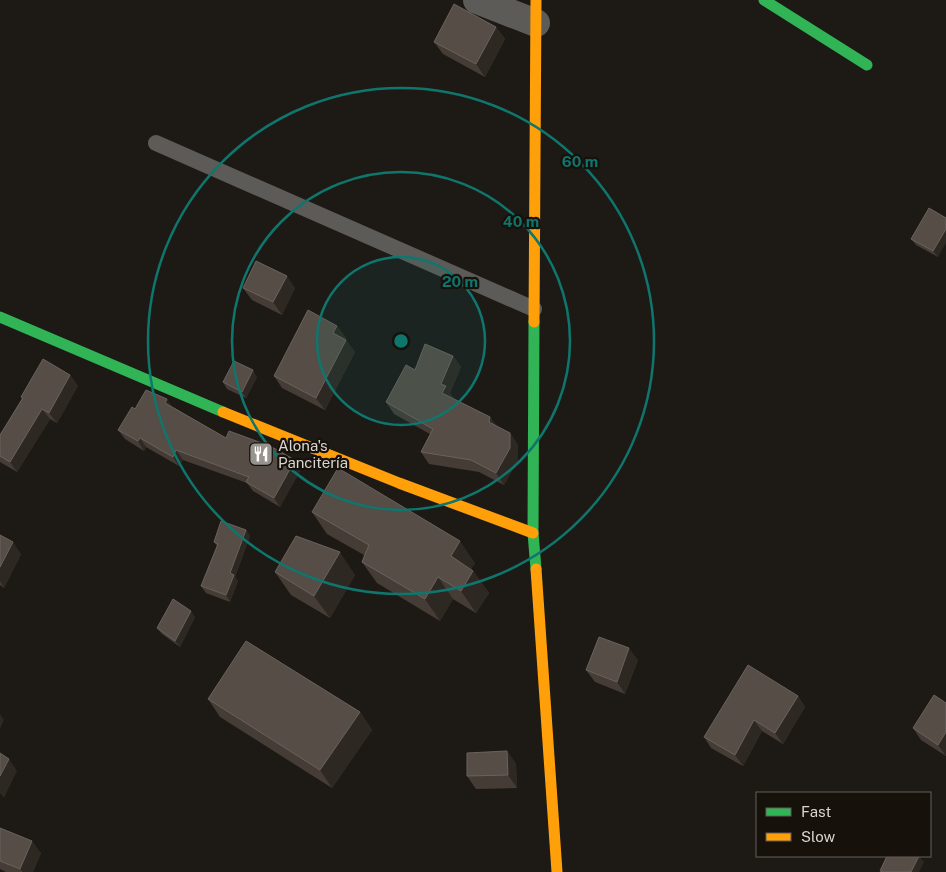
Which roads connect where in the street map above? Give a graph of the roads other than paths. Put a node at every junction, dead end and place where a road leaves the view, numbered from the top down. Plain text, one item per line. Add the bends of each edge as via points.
1 (477, 0) edge
2 (764, 0) edge
3 (536, 11) edge
4 (867, 65) dead end
5 (156, 143) dead end
6 (534, 309) junction
7 (0, 318) edge
8 (533, 533) junction
9 (557, 872) edge

1 - 3 street
2 - 4 street
3 - 6 street
5 - 6 lane
6 - 8 street
7 - 8 street via 402,485
8 - 9 street

